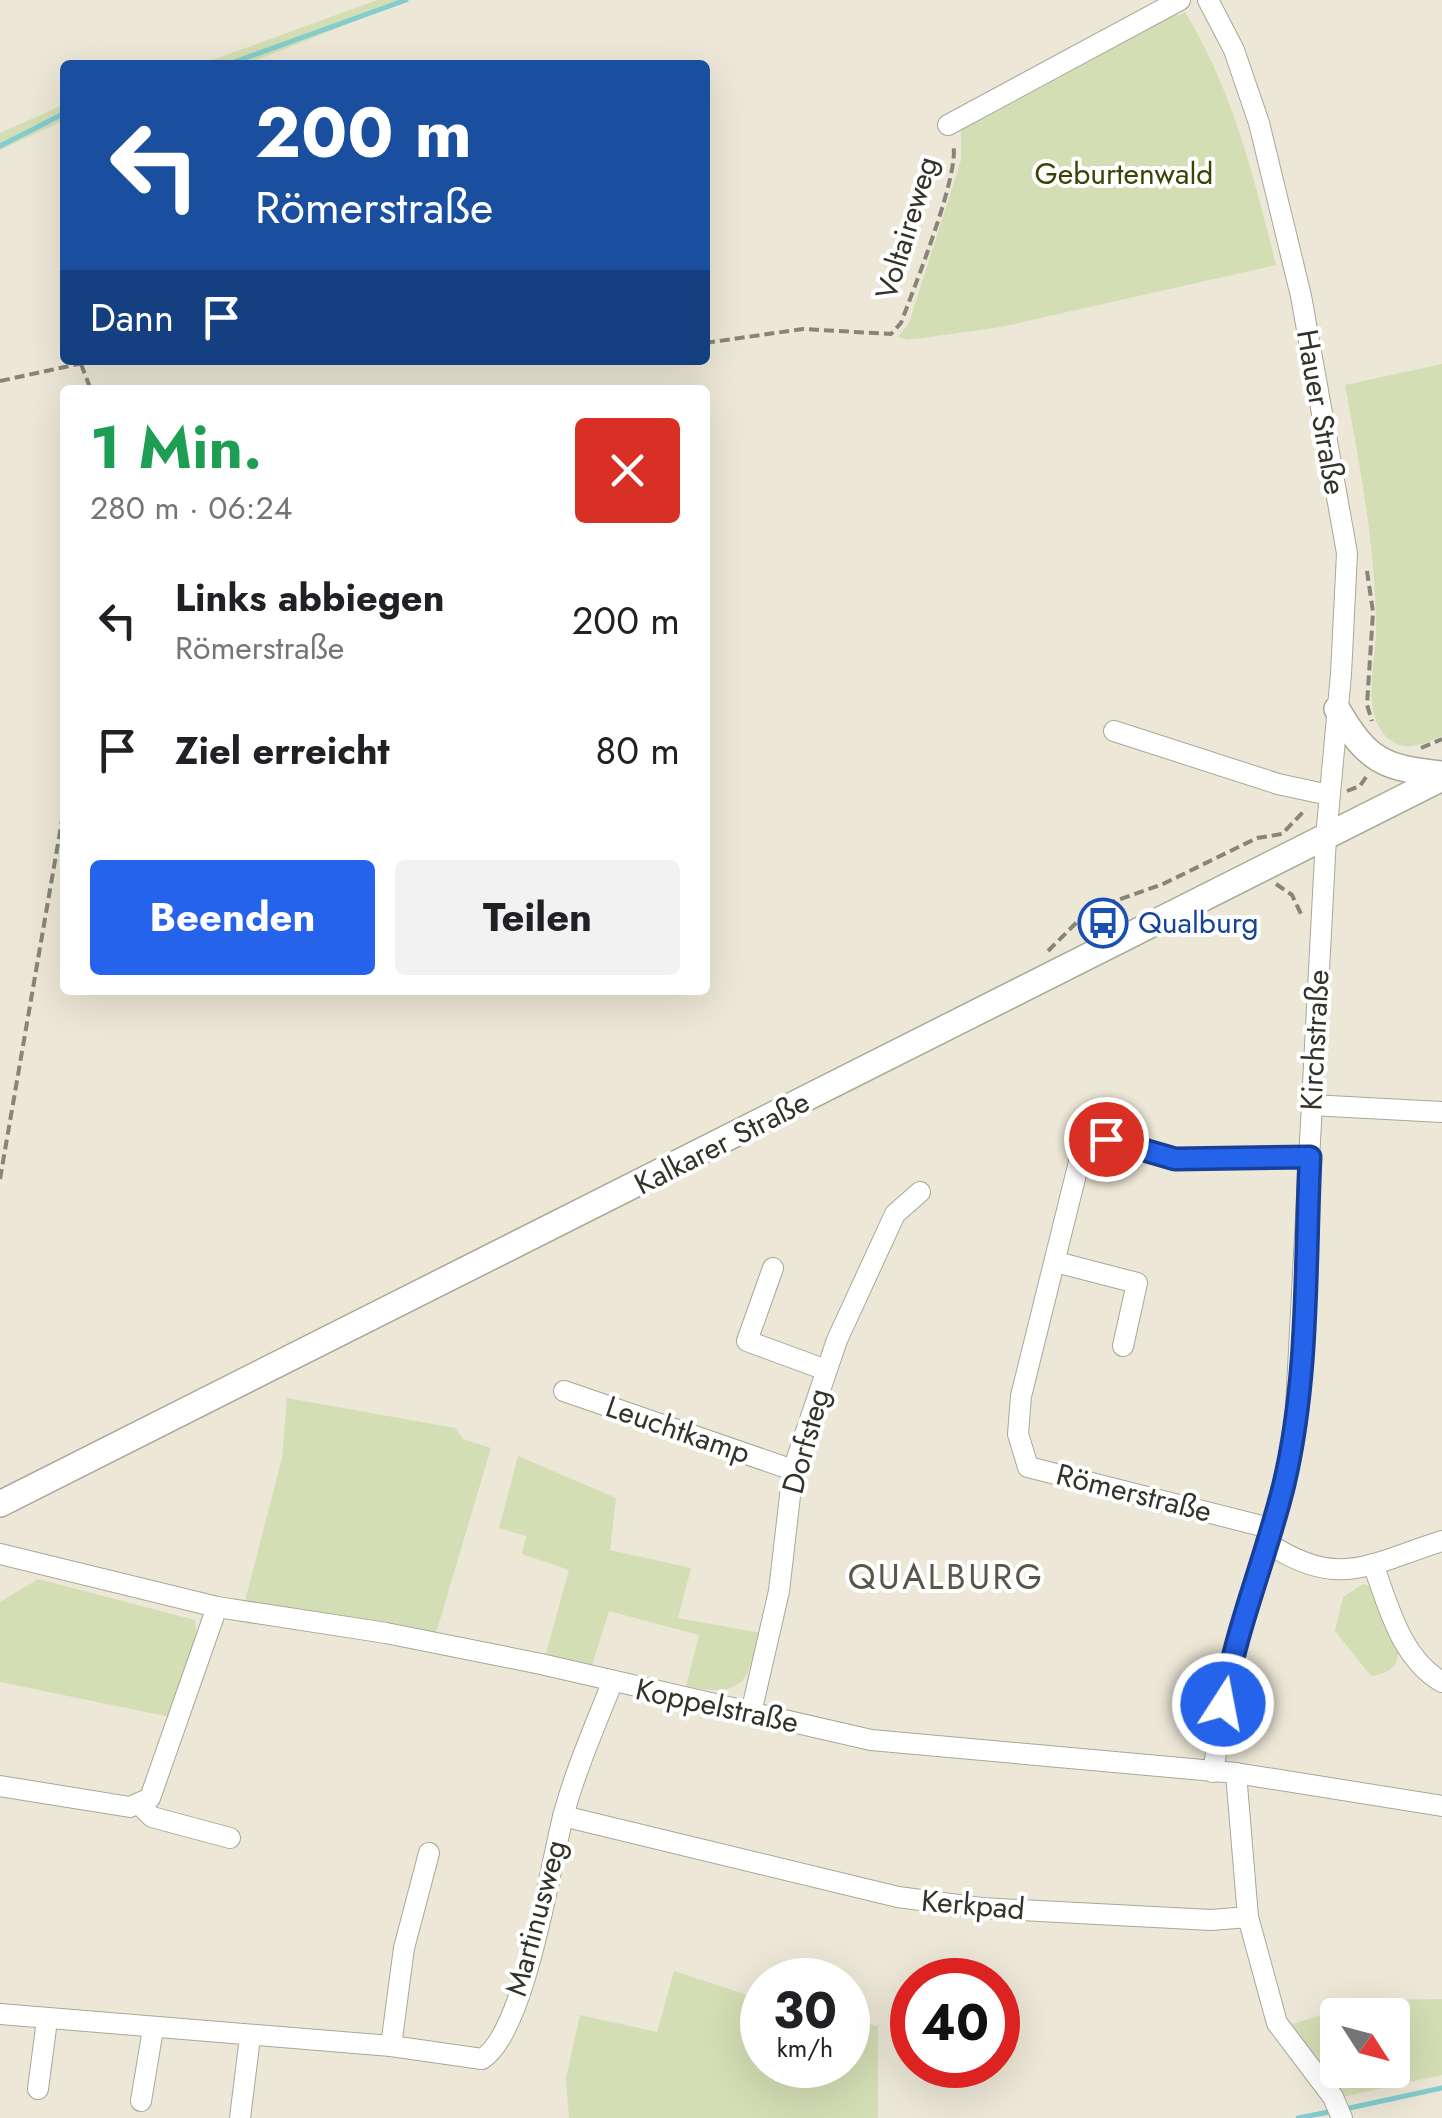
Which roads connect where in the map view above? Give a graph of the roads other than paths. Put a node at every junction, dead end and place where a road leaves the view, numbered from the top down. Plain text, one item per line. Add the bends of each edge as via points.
1 (1180, 0) edge
2 (1208, 0) edge
3 (948, 125) road end
4 (1337, 710) junction
5 (1114, 731) dead end
6 (1442, 776) edge
7 (1328, 797) junction
8 (1326, 837) junction
9 (1312, 1105) junction
10 (1442, 1112) edge
11 (1310, 1157) junction
12 (920, 1192) dead end
13 (1056, 1262) junction
14 (773, 1268) dead end
15 (1123, 1346) dead end
16 (826, 1370) junction
17 (564, 1391) dead end
18 (793, 1470) junction
19 (0, 1504) edge
20 (1268, 1535) junction
21 (1442, 1541) edge
22 (9, 1557) edge
23 (1372, 1564) junction
24 (0, 1575) edge
25 (216, 1607) junction
26 (1442, 1682) edge
27 (612, 1683) junction
28 (751, 1713) junction
29 (1212, 1772) junction
30 (1236, 1773) junction
31 (0, 1786) edge
32 (141, 1806) junction
33 (1442, 1806) edge
34 (563, 1816) junction
35 (230, 1838) dead end
36 (429, 1853) dead end
37 (1248, 1917) junction
38 (0, 2014) edge
39 (47, 2020) junction
40 (153, 2029) junction
41 (250, 2037) junction
42 (391, 2046) junction
43 (38, 2089) dead end
44 (140, 2101) dead end
45 (240, 2118) edge
46 (1342, 2118) edge

1 - 3 street
2 - 4 street, Hauer Straße via 1259,123 1311,351 1346,553
4 - 6 main road via 1362,748 1400,771
4 - 7 street, Hauer Straße
5 - 7 street
6 - 8 main road, Kalkarer Straße
7 - 8 street, Hauer Straße
8 - 9 street, Kirchstraße
8 - 19 main road, Kalkarer Straße
9 - 10 street
9 - 11 street, Kirchstraße
11 - 13 street, Römerstraße via 1175,1159 1090,1140 1082,1150
11 - 20 street, Kirchstraße via 1294,1426
12 - 16 street, Dorfsteg via 896,1214
13 - 15 street via 1137,1283
13 - 20 street, Römerstraße via 1021,1396 1018,1434 1028,1466
14 - 16 street via 746,1341
16 - 18 street, Dorfsteg
17 - 18 street, Leuchtkamp
18 - 28 street, Dorfsteg via 779,1591
20 - 23 street via 1317,1570
20 - 29 street, Kirchstraße via 1229,1671
21 - 23 street
22 - 24 street
22 - 25 street, Koppelstraße
23 - 26 street via 1410,1652
25 - 27 street, Koppelstraße via 386,1633
25 - 32 street via 156,1786
27 - 28 street, Koppelstraße
27 - 34 street, Martinusweg
28 - 29 street, Koppelstraße via 937,1749
29 - 30 street, Koppelstraße
30 - 33 street, Koppelstraße
30 - 37 street
31 - 32 street
32 - 35 street via 152,1817
34 - 37 street, Kerkpad via 898,1898 1161,1918
34 - 42 street, Martinusweg via 528,1965 491,2054 471,2061
36 - 42 street via 404,1948
37 - 46 street via 1277,2022
38 - 39 street, Martinusweg
39 - 40 street, Martinusweg
39 - 43 street
40 - 41 street, Martinusweg
40 - 44 street
41 - 42 street, Martinusweg
41 - 45 street

